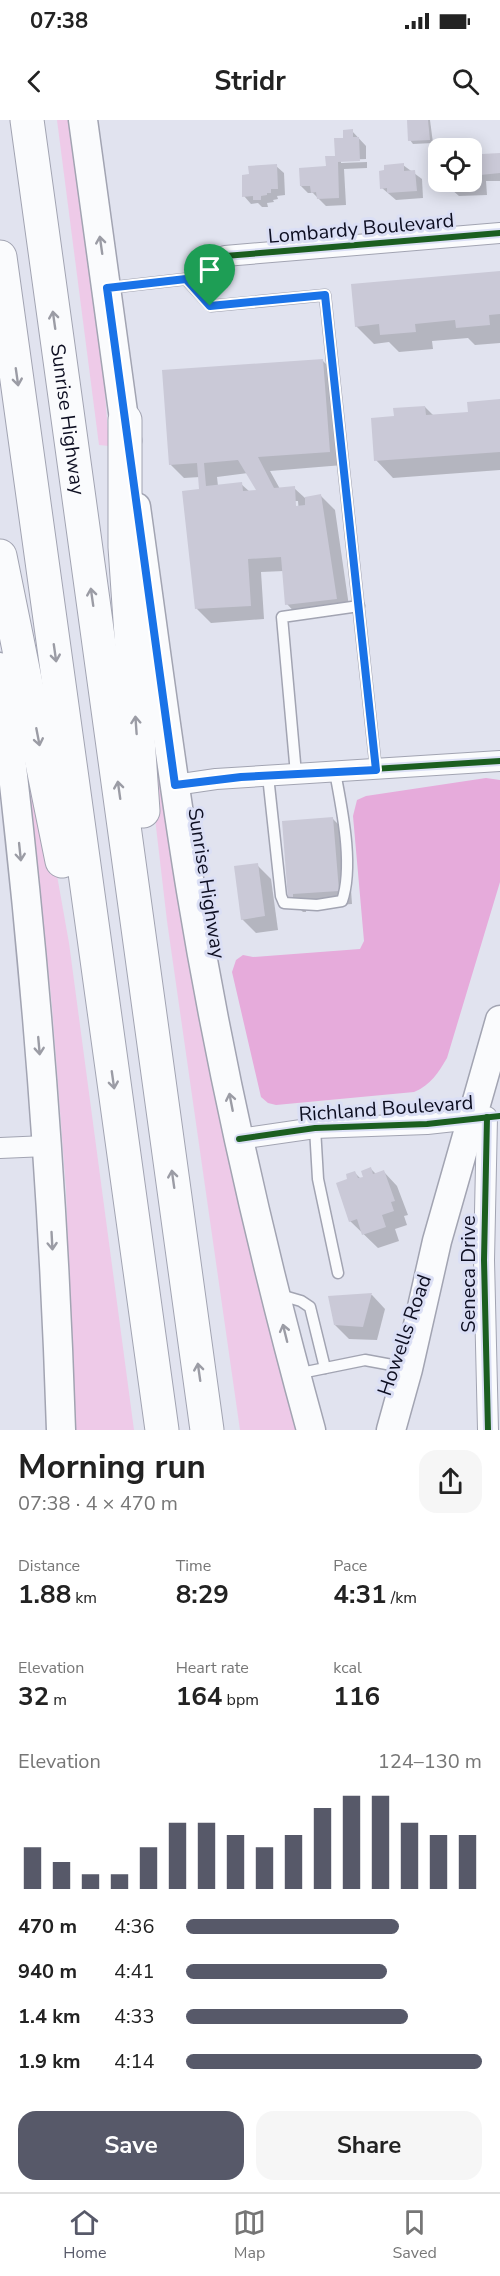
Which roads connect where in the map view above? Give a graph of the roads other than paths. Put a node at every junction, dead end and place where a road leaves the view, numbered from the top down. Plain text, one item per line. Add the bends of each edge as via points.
1 (27, 120) edge
2 (86, 127) edge
3 (500, 233) edge
4 (225, 256) dead end
5 (0, 257) edge
6 (107, 288) junction
7 (125, 420) junction
8 (0, 556) edge
9 (359, 606) junction
10 (0, 667) edge
11 (500, 761) edge
12 (376, 770) junction
13 (335, 772) junction
14 (296, 774) junction
15 (268, 776) junction
16 (175, 785) junction
17 (500, 1020) edge
18 (105, 1022) junction
19 (161, 1097) junction
20 (486, 1117) edge
21 (315, 1128) junction
22 (238, 1139) junction
23 (46, 1146) junction
24 (0, 1148) edge
25 (437, 1241) junction
26 (338, 1273) dead end
27 (275, 1293) junction
28 (392, 1365) junction
29 (325, 1368) junction
30 (296, 1374) junction
31 (500, 1429) edge
32 (61, 1430) edge
33 (162, 1430) edge
34 (207, 1430) edge
35 (311, 1430) edge
36 (372, 1430) edge
37 (391, 1430) edge
38 (488, 1430) edge

19 -> 1 highway, Sunrise Highway
6 -> 2 main road, Sunrise Highway
3 - 4 street, Lombardy Boulevard
5 -> 18 highway
6 - 7 main road, Sunrise Highway
6 - 9 lane via 186,279 210,306 325,295
7 - 16 main road, Sunrise Highway
19 -> 7 highway via 125,547
8 -> 18 highway via 60,853
9 - 12 lane
9 - 14 lane via 282,617
10 -> 23 main road via 28,921
11 - 12 street
12 - 13 street
13 - 14 street
13 - 15 lane via 346,834 345,890 342,901 317,905 284,903 280,896
14 - 15 street
15 - 16 street
22 -> 16 main road, Sunrise Highway
17 - 20 main road, Howells Road
18 -> 33 highway
34 -> 19 highway, Sunrise Highway
20 - 21 street, Richland Boulevard via 427,1124
20 - 25 main road, Howells Road
20 - 38 street, Seneca Drive
21 - 22 street, Richland Boulevard
21 - 26 lane via 318,1179
22 - 27 main road, Sunrise Highway
23 - 24 street
23 -> 32 main road
25 - 28 main road, Howells Road
25 - 37 main road, Howells Road
27 - 29 lane via 310,1307
30 -> 27 main road, Sunrise Highway
28 - 29 lane via 365,1360
28 - 36 main road, Howells Road
29 - 30 lane
30 - 35 main road, Sunrise Highway
31 - 38 street

